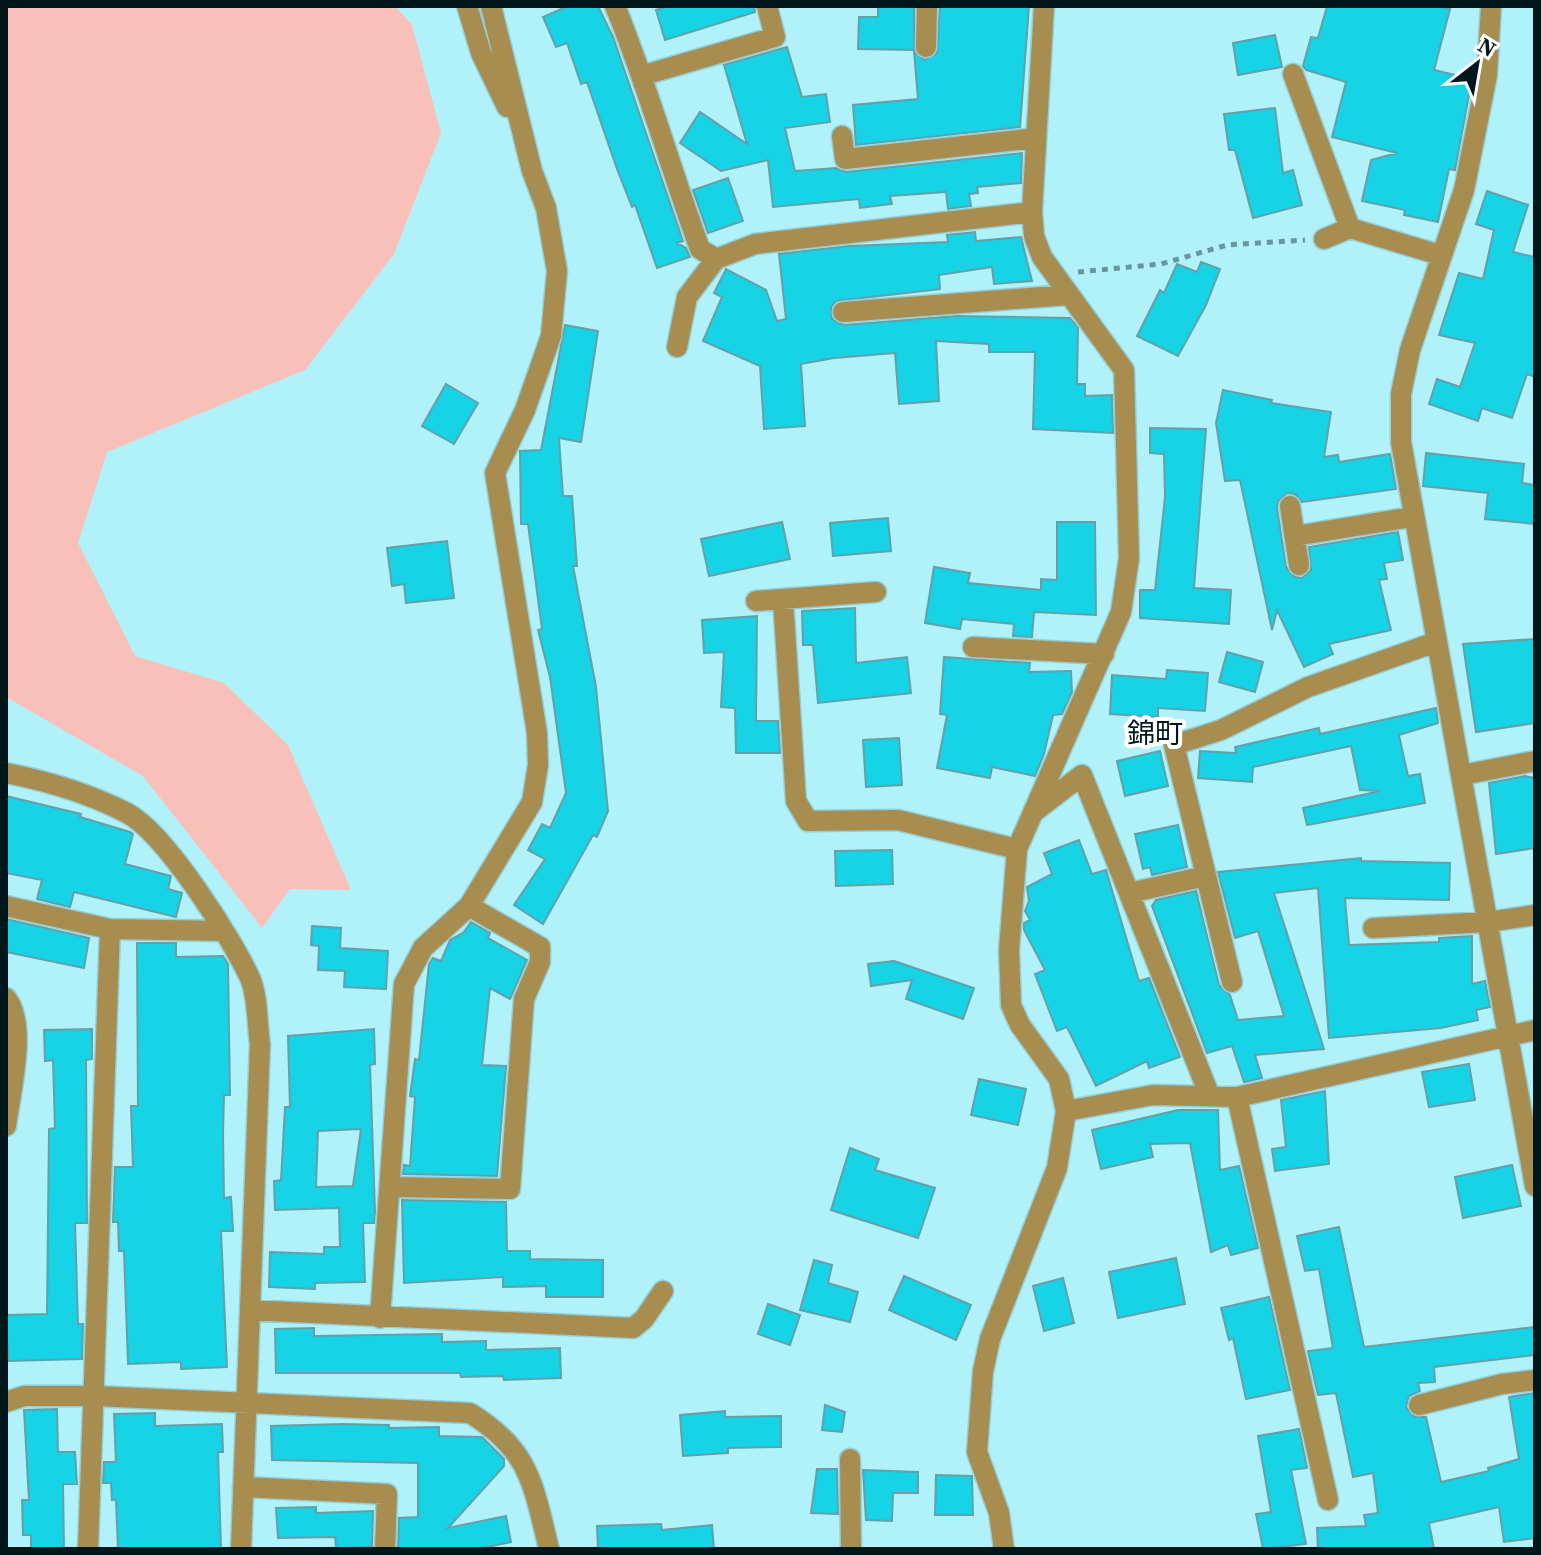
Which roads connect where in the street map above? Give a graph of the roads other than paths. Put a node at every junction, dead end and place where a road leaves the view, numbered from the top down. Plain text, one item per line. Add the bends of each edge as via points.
1 (467, 6) edge
2 (491, 6) edge
3 (615, 6) edge
4 (767, 6) edge
5 (927, 6) edge
6 (1044, 6) edge
7 (1491, 6) edge
8 (926, 47) dead end
9 (1293, 74) dead end
10 (644, 75) junction
11 (842, 136) dead end
12 (1036, 138) junction
13 (532, 171) junction
14 (1032, 212) junction
15 (1350, 228) junction
16 (1324, 239) road end
17 (1440, 255) junction
18 (716, 259) junction
19 (1068, 295) junction
20 (843, 312) dead end
21 (677, 347) dead end
22 (1290, 506) dead end
23 (1412, 517) junction
24 (1295, 536) junction
25 (1299, 565) dead end
26 (876, 592) dead end
27 (783, 599) junction
28 (756, 601) dead end
29 (1436, 642) junction
30 (973, 647) dead end
31 (1104, 654) junction
32 (1535, 761) edge
33 (6, 773) edge
34 (1462, 775) junction
35 (1035, 811) junction
36 (1017, 849) junction
37 (1206, 876) junction
38 (1129, 893) junction
39 (6, 906) edge
40 (469, 906) junction
41 (1535, 915) edge
42 (1488, 922) junction
43 (1373, 928) dead end
44 (110, 929) junction
45 (223, 931) junction
46 (1232, 982) dead end
47 (6, 998) edge
48 (1535, 1030) edge
49 (1509, 1033) junction
50 (1209, 1094) junction
51 (1237, 1097) junction
52 (1066, 1111) junction
53 (6, 1126) edge
54 (1535, 1186) edge
55 (391, 1187) junction
56 (663, 1291) dead end
57 (251, 1310) junction
58 (380, 1318) junction
59 (1535, 1380) edge
60 (94, 1396) junction
61 (6, 1402) edge
62 (246, 1403) junction
63 (1419, 1405) dead end
64 (850, 1459) dead end
65 (243, 1487) junction
66 (1328, 1500) dead end
67 (88, 1549) edge
68 (241, 1549) edge
69 (385, 1549) edge
70 (549, 1549) edge
71 (851, 1549) edge
72 (1004, 1549) edge

1 - 13 street via 481,53
2 - 13 street
3 - 10 street
4 - 10 street via 775,37
5 - 8 street
6 - 12 street
7 - 17 street via 1487,75 1464,190
9 - 15 street
10 - 18 street via 700,249
11 - 12 street via 845,159
12 - 14 street
13 - 40 street via 546,208 557,271 551,336 495,473 538,765 532,802
14 - 18 street via 755,244
14 - 19 street via 1034,236
15 - 16 street
15 - 17 street
17 - 23 street via 1401,394 1401,442
18 - 21 street via 687,297
19 - 20 street
19 - 31 street via 1124,370 1129,558 1121,612
22 - 24 street
23 - 24 street
23 - 29 street
24 - 25 street
26 - 27 street
27 - 28 street
27 - 36 street via 796,801 808,821 898,820
29 - 34 street
29 - 37 street via 1308,687 1221,730 1174,745
30 - 31 street
31 - 35 street
32 - 34 street
33 - 45 street via 49,782 128,813 154,832
34 - 42 street
35 - 36 street
35 - 38 street via 1082,775
36 - 52 street via 1009,950 1011,1005 1059,1079
37 - 38 street
37 - 46 street
38 - 50 street
39 - 44 street
40 - 55 street via 423,948 404,984
40 - 55 street via 540,947 540,962 524,999 510,1189
41 - 42 street
42 - 43 street
42 - 49 street
44 - 45 street
44 - 60 street
45 - 57 street via 252,980 260,1044
47 - 53 street via 17,1040
48 - 49 street
49 - 51 street
49 - 54 street
50 - 51 street
50 - 52 street via 1153,1095
51 - 66 street
52 - 72 street via 1057,1168 990,1339 983,1371 977,1452 999,1513
55 - 58 street
56 - 58 street via 633,1328
57 - 58 street
57 - 62 street
59 - 63 street
60 - 61 street via 24,1396
60 - 62 street
60 - 67 street
62 - 65 street
62 - 70 street via 470,1413 501,1432 520,1458
64 - 71 street
65 - 68 street
65 - 69 street via 387,1494

